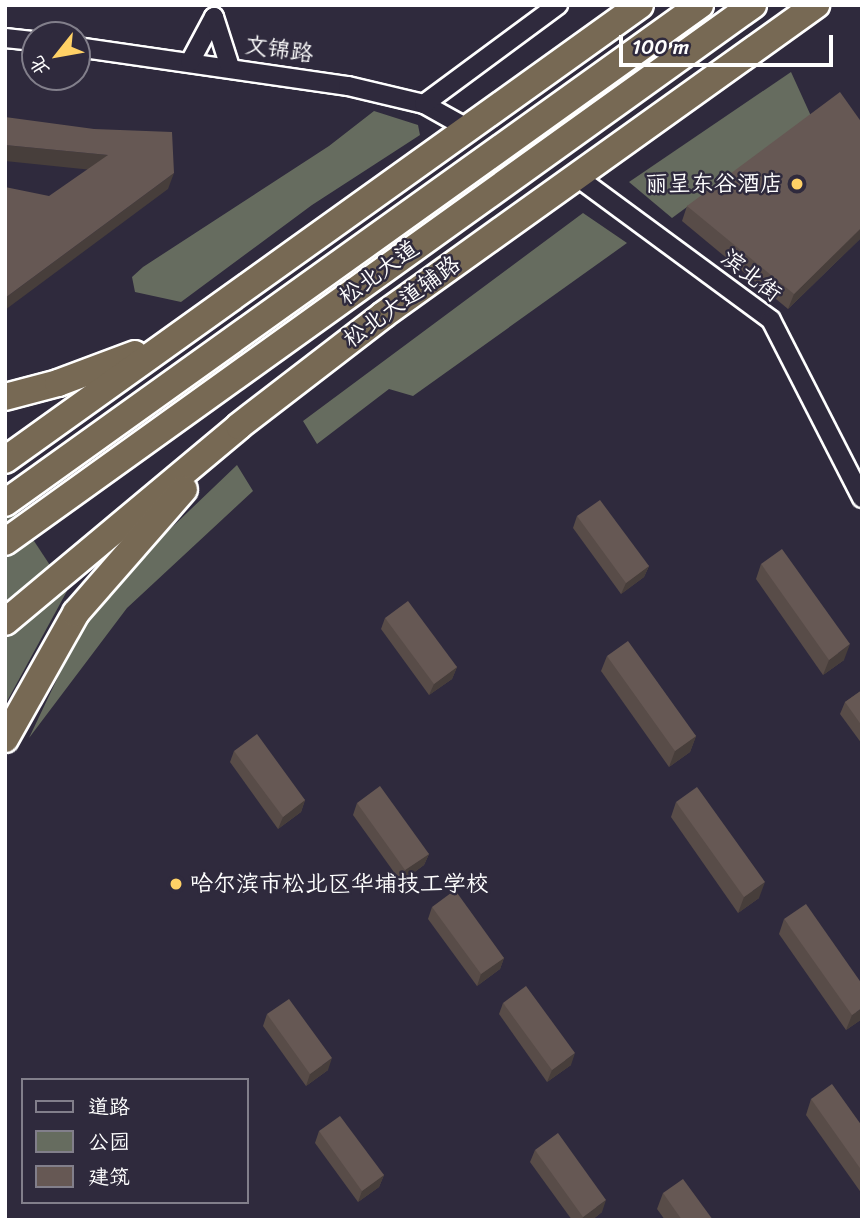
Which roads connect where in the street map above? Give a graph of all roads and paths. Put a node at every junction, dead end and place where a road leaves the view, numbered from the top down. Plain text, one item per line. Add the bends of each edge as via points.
1 (558, 5) edge
2 (640, 5) edge
3 (700, 5) edge
4 (753, 5) edge
5 (816, 5) edge
6 (216, 11) edge
7 (91, 49) edge
8 (190, 62) junction
9 (230, 67) junction
10 (424, 104) junction
11 (467, 128) junction
12 (474, 167) junction
13 (576, 176) junction
14 (513, 177) junction
15 (325, 232) junction
16 (383, 315) junction
17 (176, 337) junction
18 (5, 397) edge
19 (239, 426) junction
20 (5, 460) edge
21 (862, 498) edge
22 (5, 503) edge
23 (5, 541) edge
24 (5, 622) edge
25 (5, 739) edge

1 - 10 street
2 - 11 highway
3 - 12 highway, 松北大道
4 - 14 highway, 松北大道
5 - 13 highway, 松北大道辅路
6 - 8 street
6 - 9 street
7 - 8 street, 文锦路
8 - 9 street, 文锦路
9 - 10 street, 文锦路 via 305,77
10 - 11 street, 文锦路
11 - 15 highway
12 - 15 highway
12 - 22 highway, 松北大道
13 - 16 highway, 松北大道辅路
13 - 21 street, 滨北街 via 771,320
14 - 16 highway
14 - 23 highway, 松北大道
15 - 17 highway
16 - 19 highway, 松北大道辅路
17 - 18 highway via 58,383
17 - 20 highway
19 - 24 highway, 松北大道辅路
19 - 25 highway via 76,613

